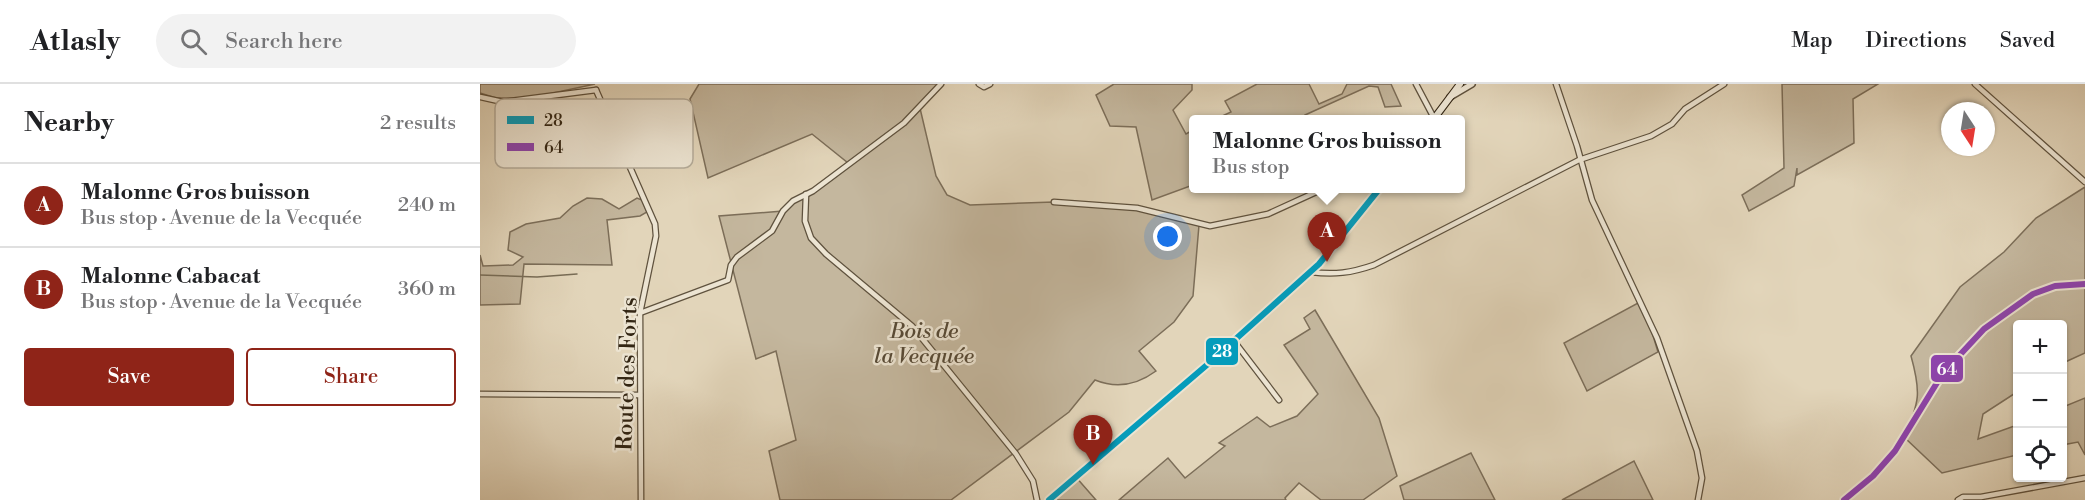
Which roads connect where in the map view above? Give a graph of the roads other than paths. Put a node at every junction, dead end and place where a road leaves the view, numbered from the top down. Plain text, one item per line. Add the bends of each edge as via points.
1 (599, 84) edge
2 (941, 84) edge
3 (979, 84) edge
4 (990, 84) edge
5 (1416, 84) edge
6 (1460, 84) edge
7 (1472, 84) edge
8 (1556, 84) edge
9 (1724, 84) edge
10 (1975, 84) edge
11 (596, 90) junction
12 (480, 97) edge
13 (1450, 97) junction
14 (526, 99) edge
15 (600, 99) edge
16 (495, 100) edge
17 (1431, 115) edge
18 (1436, 115) edge
19 (1580, 160) junction
20 (630, 168) edge
21 (2085, 182) edge
22 (1316, 193) edge
23 (1377, 193) edge
24 (806, 194) junction
25 (1054, 202) dead end
26 (1311, 272) junction
27 (2085, 284) edge
28 (640, 313) junction
29 (1234, 340) junction
30 (480, 394) edge
31 (640, 395) junction
32 (1279, 400) dead end
33 (2085, 478) edge
34 (1053, 498) edge
35 (641, 500) edge
36 (1037, 500) edge
37 (1698, 500) edge
38 (1844, 500) edge
39 (1958, 500) edge

1 - 11 street
2 - 24 street via 904,123
3 - 4 street
5 - 17 street
6 - 13 main road
7 - 13 street
8 - 19 street
9 - 19 street via 1651,136
10 - 21 street
11 - 14 street
11 - 15 street, Route des Forts
12 - 16 street
13 - 18 main road
19 - 26 street via 1374,265 1351,273
19 - 37 street via 1592,200 1657,338 1697,451 1702,478
20 - 28 street, Route des Forts via 655,224 656,236
22 - 25 street via 1268,214 1210,226 1137,208
23 - 26 main road
24 - 28 street via 783,211 772,231 737,257 728,280
24 - 36 street via 805,221 811,238 912,326 1017,454 1033,481
26 - 29 main road
27 - 38 street via 2055,286 2032,294 1970,342 1943,373 1895,451 1874,476
28 - 31 street, Route des Forts
29 - 32 street
29 - 34 main road
30 - 31 street
31 - 35 street, Route des Forts
33 - 39 street

